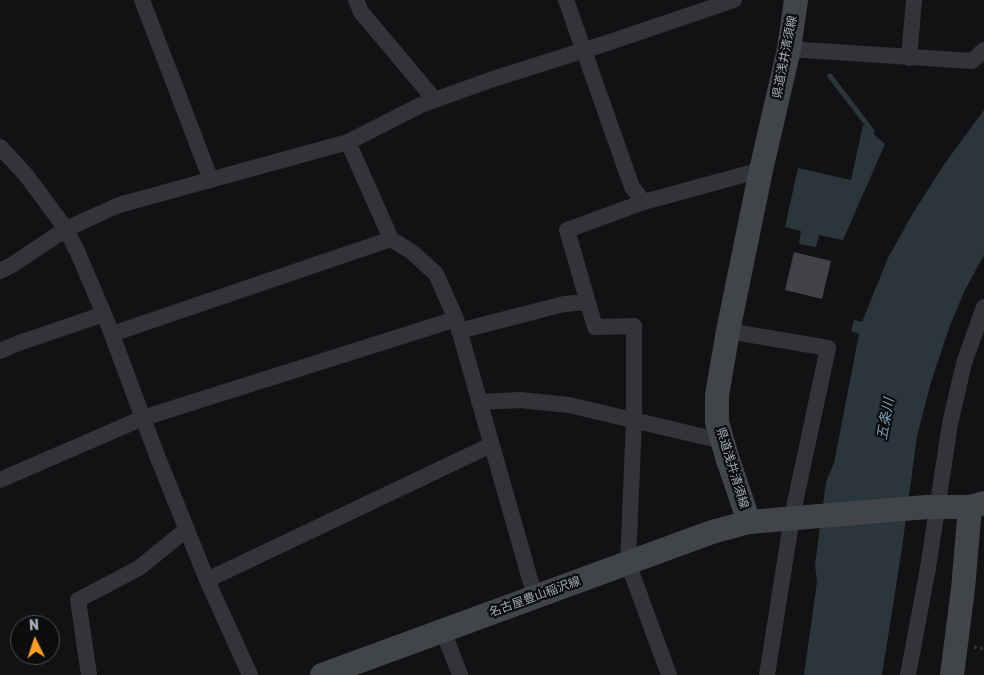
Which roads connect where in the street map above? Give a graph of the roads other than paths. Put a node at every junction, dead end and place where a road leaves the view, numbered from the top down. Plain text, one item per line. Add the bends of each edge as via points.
1 (142, 0) edge
2 (356, 0) edge
3 (566, 0) edge
4 (734, 0) edge
5 (796, 0) edge
6 (914, 0) edge
7 (585, 50) junction
8 (789, 50) junction
9 (984, 50) edge
10 (909, 58) junction
11 (435, 100) junction
12 (348, 142) junction
13 (0, 147) edge
14 (761, 170) junction
15 (211, 180) junction
16 (644, 202) junction
17 (66, 229) junction
18 (392, 239) junction
19 (0, 271) edge
20 (588, 302) junction
21 (984, 307) edge
22 (104, 314) junction
23 (457, 325) junction
24 (728, 331) junction
25 (112, 334) junction
26 (0, 351) edge
27 (479, 402) junction
28 (143, 418) junction
29 (634, 420) junction
30 (722, 442) junction
31 (491, 445) junction
32 (0, 480) edge
33 (977, 505) edge
34 (932, 507) junction
35 (797, 516) junction
36 (749, 522) junction
37 (186, 529) junction
38 (628, 563) junction
39 (207, 580) junction
40 (535, 597) junction
41 (443, 631) junction
42 (89, 675) edge
43 (250, 675) edge
44 (322, 675) edge
45 (460, 675) edge
46 (669, 675) edge
47 (767, 675) edge
48 (908, 675) edge
49 (952, 675) edge

1 - 15 street
2 - 11 street via 361,12
3 - 7 street
4 - 7 street
5 - 8 main road, 県道浅井清須線
6 - 10 street
7 - 11 street
7 - 16 street via 632,187
8 - 10 street
8 - 14 main road, 県道浅井清須線
9 - 10 street via 972,61
11 - 12 street
12 - 15 street
12 - 18 street
13 - 17 street via 26,175
14 - 16 street
14 - 24 main road, 県道浅井清須線
15 - 17 street via 119,205
16 - 20 street via 566,230
17 - 19 street
17 - 22 street
18 - 23 street via 436,274
18 - 25 street
20 - 23 street
20 - 29 street via 595,327 634,326
21 - 34 street via 964,363
22 - 25 street
22 - 26 street
23 - 27 street
23 - 28 street
24 - 30 main road, 県道浅井清須線 via 717,396 717,422
24 - 35 street via 828,348
25 - 28 street
27 - 29 street via 520,400 569,405
27 - 31 street
28 - 32 street
28 - 37 street
29 - 30 street
29 - 38 street
30 - 36 main road, 県道浅井清須線
31 - 39 street
31 - 40 street
33 - 34 main road, 県道浅井清須線
33 - 49 main road, 県道浅井清須線
34 - 35 main road, 県道浅井清須線
34 - 48 street
35 - 36 main road, 県道浅井清須線
35 - 47 street
36 - 38 main road, 名古屋豊山稲沢線
37 - 39 street
37 - 42 street via 139,568 78,600
38 - 40 main road, 名古屋豊山稲沢線
38 - 46 street
39 - 43 street
40 - 41 main road, 名古屋豊山稲沢線
41 - 44 main road, 名古屋豊山稲沢線
41 - 45 street

